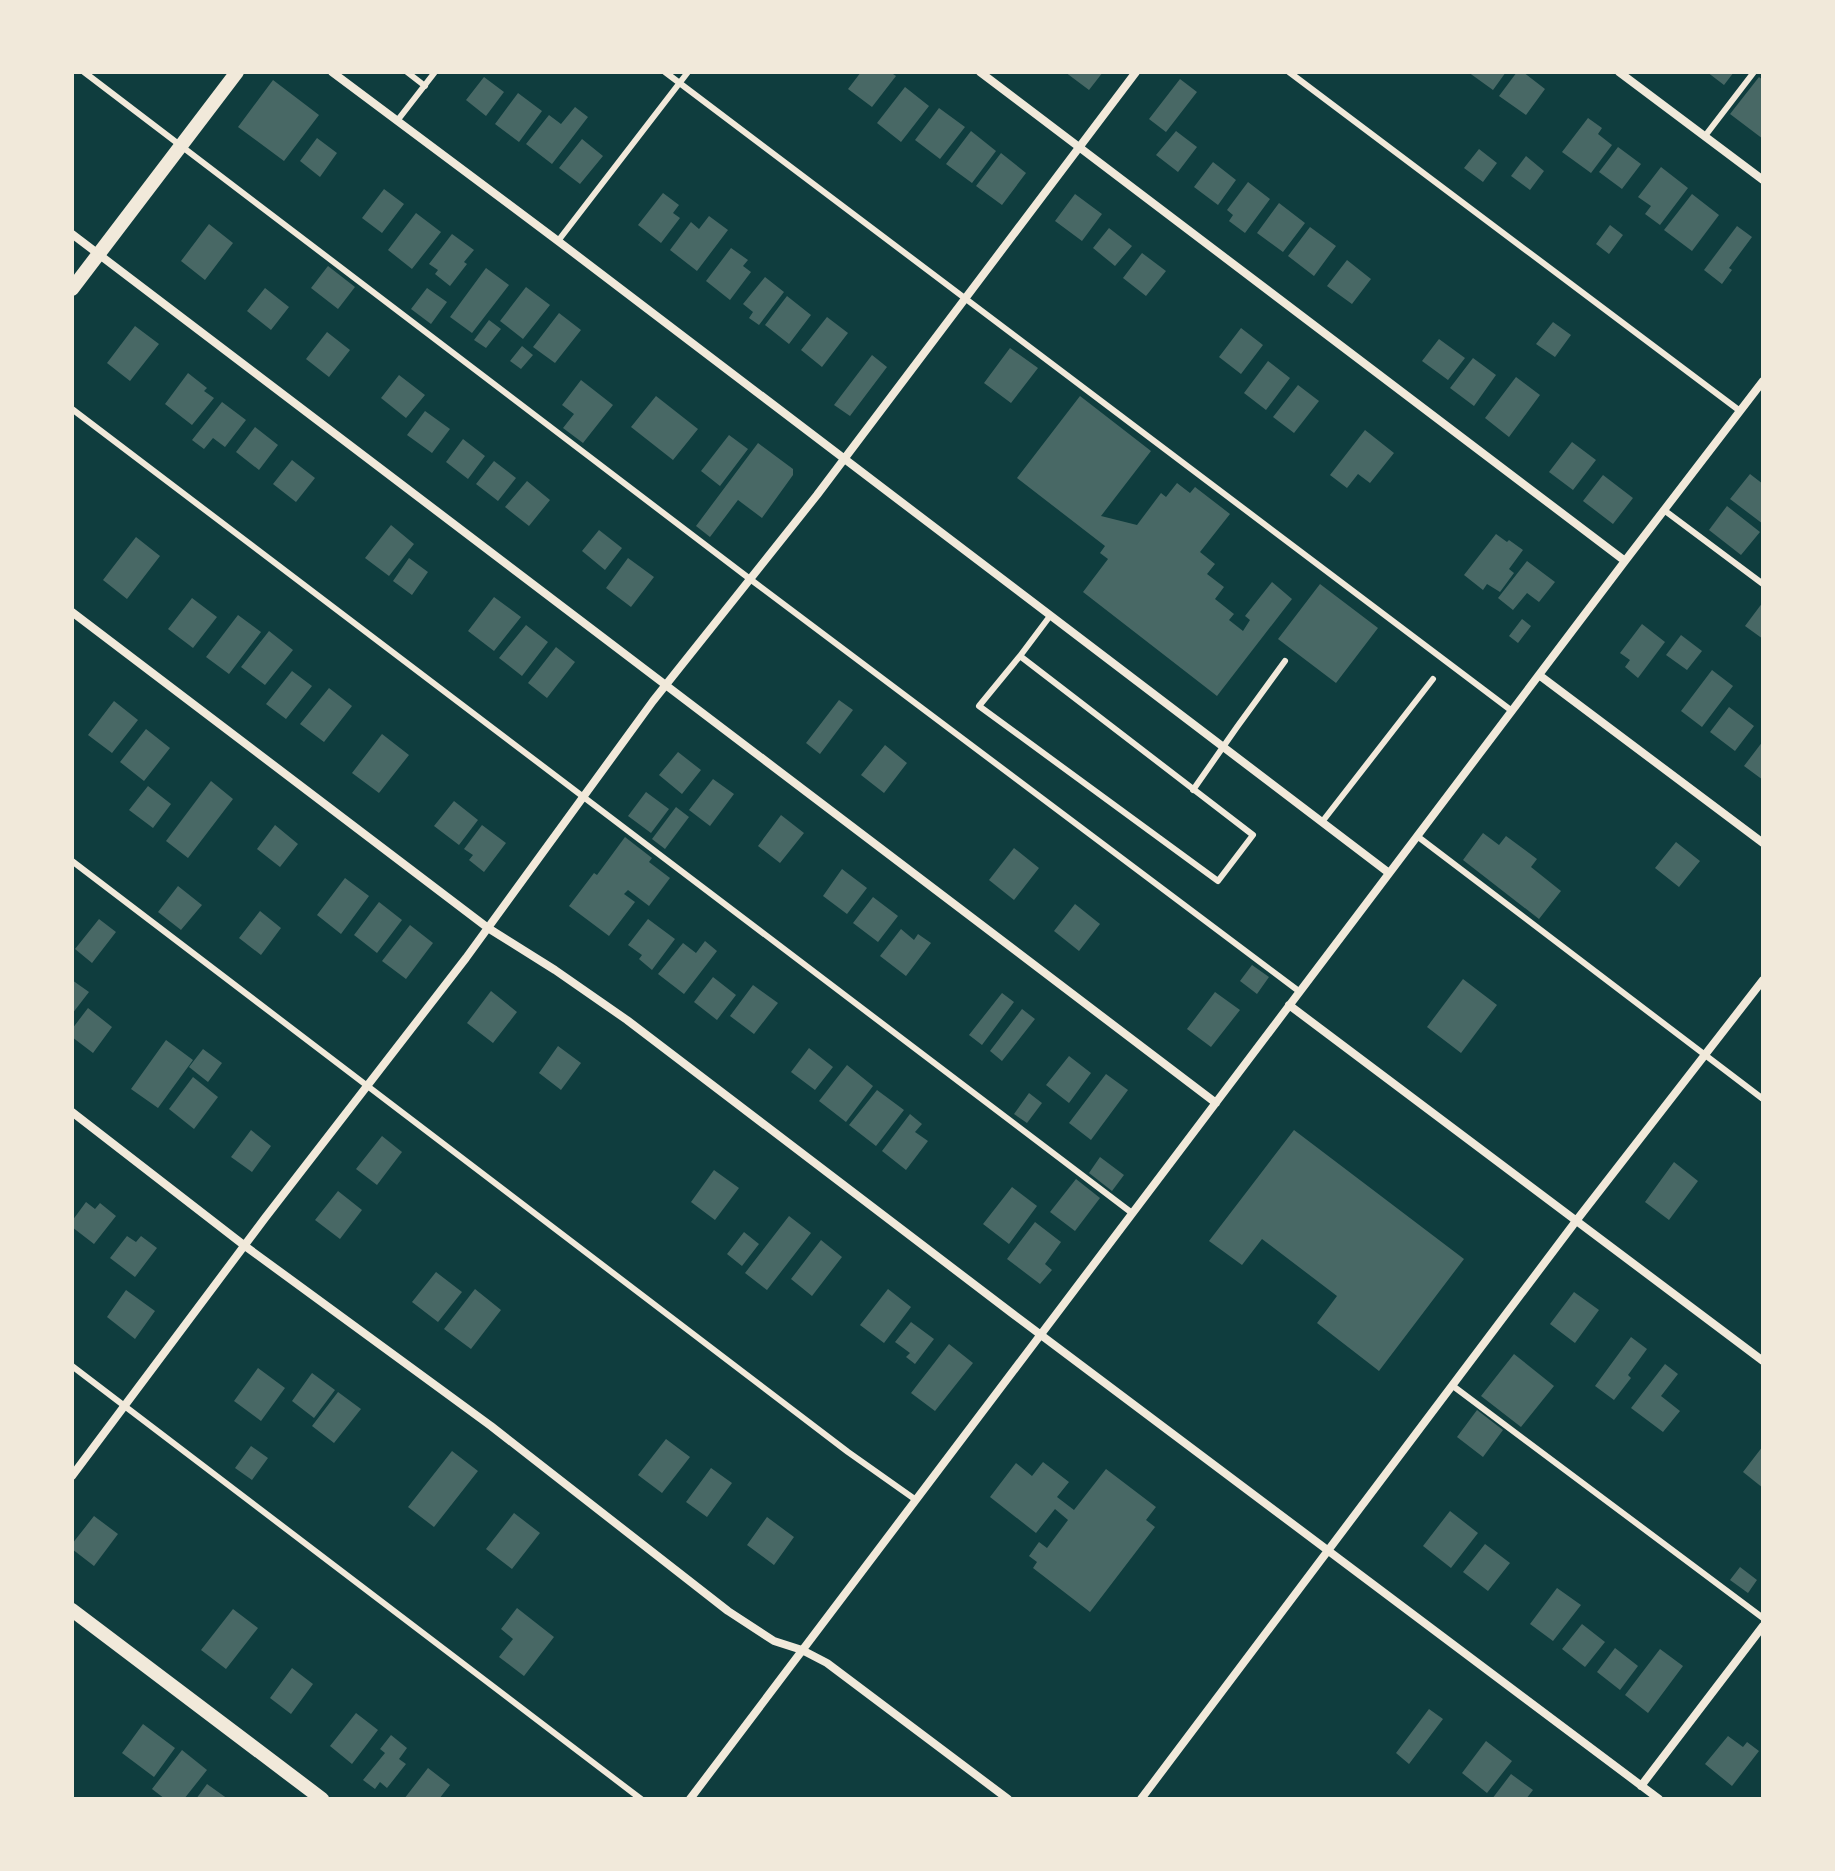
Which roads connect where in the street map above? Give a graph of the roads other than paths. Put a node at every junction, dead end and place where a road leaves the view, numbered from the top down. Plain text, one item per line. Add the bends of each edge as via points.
1 (84, 72) edge
2 (237, 72) edge
3 (332, 72) edge
4 (407, 72) edge
5 (435, 72) edge
6 (665, 72) edge
7 (688, 72) edge
8 (980, 72) edge
9 (1136, 72) edge
10 (1289, 72) edge
11 (1619, 72) edge
12 (1754, 72) edge
13 (680, 83) junction
14 (425, 86) junction
15 (397, 121) junction
16 (1705, 136) junction
17 (181, 145) junction
18 (1079, 147) junction
19 (1763, 180) edge
20 (72, 234) edge
21 (558, 241) junction
22 (99, 254) junction
23 (72, 289) edge
24 (966, 298) junction
25 (1763, 381) edge
26 (72, 409) edge
27 (1740, 411) junction
28 (844, 460) junction
29 (1664, 510) junction
30 (1625, 561) junction
31 (750, 579) junction
32 (1763, 584) edge
33 (72, 612) edge
34 (1050, 616) junction
35 (1020, 656) junction
36 (1285, 661) dead end
37 (1539, 675) junction
38 (1433, 679) dead end
39 (666, 685) junction
40 (1512, 711) junction
41 (1222, 747) junction
42 (1193, 790) junction
43 (584, 796) junction
44 (1322, 822) junction
45 (1417, 836) junction
46 (1763, 843) edge
47 (72, 861) edge
48 (1389, 873) junction
49 (488, 928) junction
50 (1763, 980) edge
51 (1300, 992) junction
52 (1289, 1005) junction
53 (1704, 1055) junction
54 (368, 1086) junction
55 (1763, 1099) edge
56 (1216, 1103) junction
57 (72, 1112) edge
58 (1132, 1213) junction
59 (1576, 1221) junction
60 (245, 1246) junction
61 (1041, 1335) junction
62 (1763, 1361) edge
63 (72, 1366) edge
64 (1453, 1386) junction
65 (124, 1406) junction
66 (72, 1476) edge
67 (916, 1500) junction
68 (1328, 1551) junction
69 (72, 1610) edge
70 (1763, 1618) edge
71 (1763, 1626) edge
72 (802, 1650) junction
73 (1641, 1786) junction
74 (322, 1799) edge
75 (641, 1799) edge
76 (690, 1799) edge
77 (1008, 1799) edge
78 (1141, 1799) edge
79 (1659, 1799) edge

1 - 17 lane
2 - 17 street
3 - 15 street
4 - 14 lane
5 - 14 lane
6 - 13 lane
7 - 13 lane
8 - 18 street
9 - 18 street
10 - 27 lane
11 - 16 street
12 - 16 lane
13 - 21 lane
13 - 24 lane
14 - 15 lane
15 - 21 street
16 - 19 street
17 - 22 street
17 - 31 lane
18 - 24 street
18 - 30 street
20 - 22 street
21 - 28 street
22 - 23 street
22 - 39 street
24 - 28 street
24 - 40 lane
25 - 27 street
26 - 43 lane
27 - 29 street
28 - 31 street
28 - 34 street
29 - 30 street
29 - 32 lane
30 - 37 street
31 - 39 street
31 - 51 lane
33 - 49 street
34 - 35 lane
34 - 41 street
35 - 42 lane
35 - 42 lane via 979,706 1218,881 1253,835
36 - 41 lane
37 - 40 street
37 - 46 street
38 - 44 lane
39 - 43 street
39 - 56 street
40 - 45 street
41 - 42 lane
41 - 44 street
43 - 49 street
43 - 58 lane
44 - 48 street
45 - 48 street
45 - 53 lane
47 - 54 lane
48 - 51 street
49 - 54 street
49 - 61 street via 627,1020
50 - 53 street
51 - 52 street
52 - 56 street
52 - 59 street
53 - 55 lane
53 - 59 street
54 - 60 street
54 - 67 lane
56 - 58 street
57 - 60 street
58 - 61 street
59 - 62 street
59 - 64 street
60 - 65 street
60 - 72 street via 491,1426 728,1611 769,1639
61 - 67 street
61 - 68 street
63 - 65 lane
64 - 68 street
64 - 70 lane
65 - 66 street
65 - 75 lane
67 - 72 street
68 - 73 street
68 - 78 street
69 - 74 street
71 - 73 street
72 - 76 street
72 - 77 street via 827,1663
73 - 79 street

